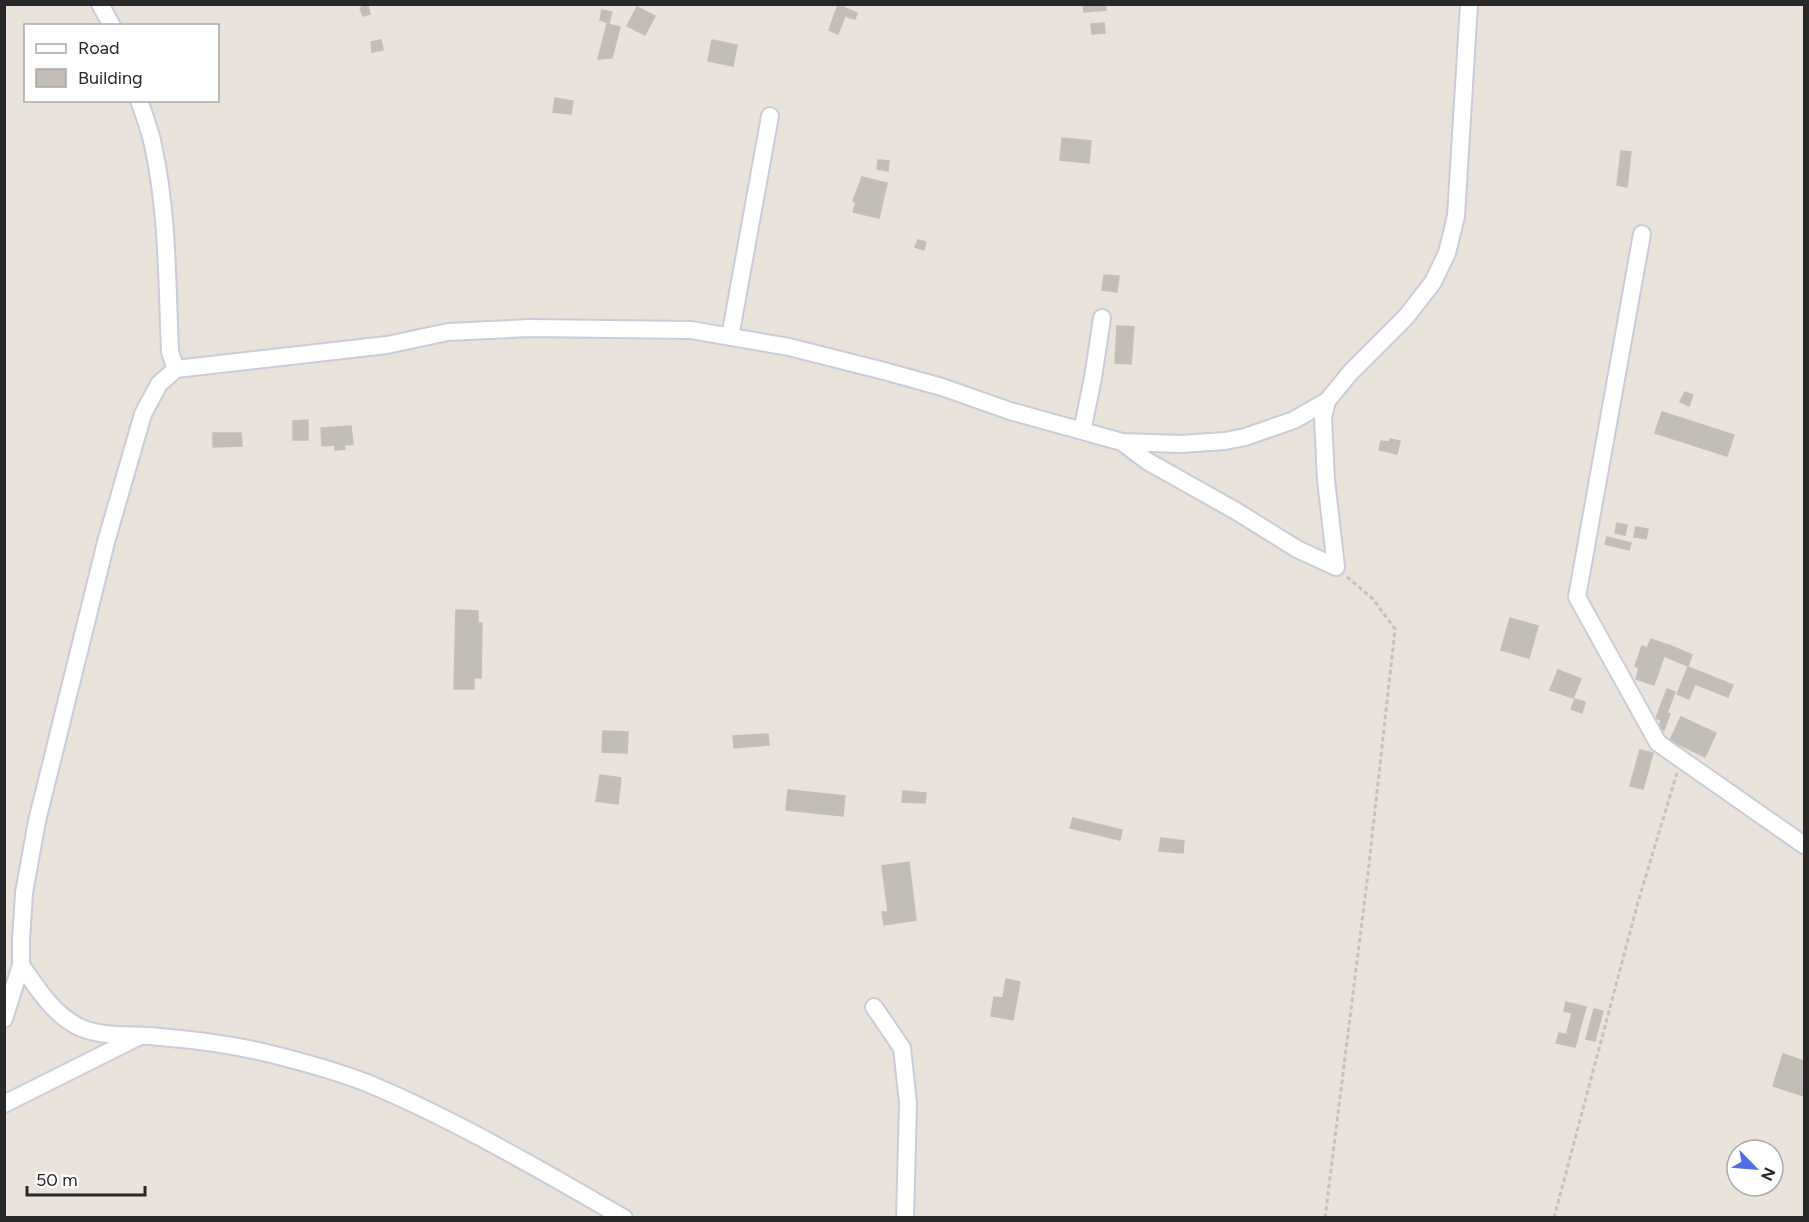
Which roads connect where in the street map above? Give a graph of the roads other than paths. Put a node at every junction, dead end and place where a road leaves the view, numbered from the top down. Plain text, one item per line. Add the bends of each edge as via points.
1 (100, 4) edge
2 (1469, 4) edge
3 (111, 24) edge
4 (140, 102) edge
5 (770, 116) dead end
6 (1642, 234) dead end
7 (1102, 318) dead end
8 (730, 337) junction
9 (176, 369) junction
10 (1327, 401) junction
11 (1082, 431) junction
12 (1122, 442) junction
13 (1804, 845) edge
14 (21, 965) junction
15 (874, 1007) dead end
16 (4, 1019) edge
17 (141, 1035) junction
18 (4, 1104) edge
19 (624, 1218) edge
20 (905, 1218) edge

1 - 3 street
2 - 10 street via 1460,170 1448,253 1433,282 1406,317
4 - 9 street via 158,172 170,352
5 - 8 street
6 - 13 street via 1577,597 1658,743
7 - 11 street
8 - 9 street via 691,330 631,328 448,332 387,345
8 - 11 street via 789,346 884,371
9 - 14 street via 159,384 143,414 106,542 37,821 24,893
10 - 12 street via 1294,420 1225,441
10 - 12 street via 1323,418 1326,480 1336,567 1297,549 1147,461
11 - 12 street
14 - 16 street
14 - 17 street via 56,1011 78,1026 99,1033
15 - 20 street via 902,1048 908,1103
17 - 18 street
17 - 19 street via 246,1048 365,1082 482,1138

